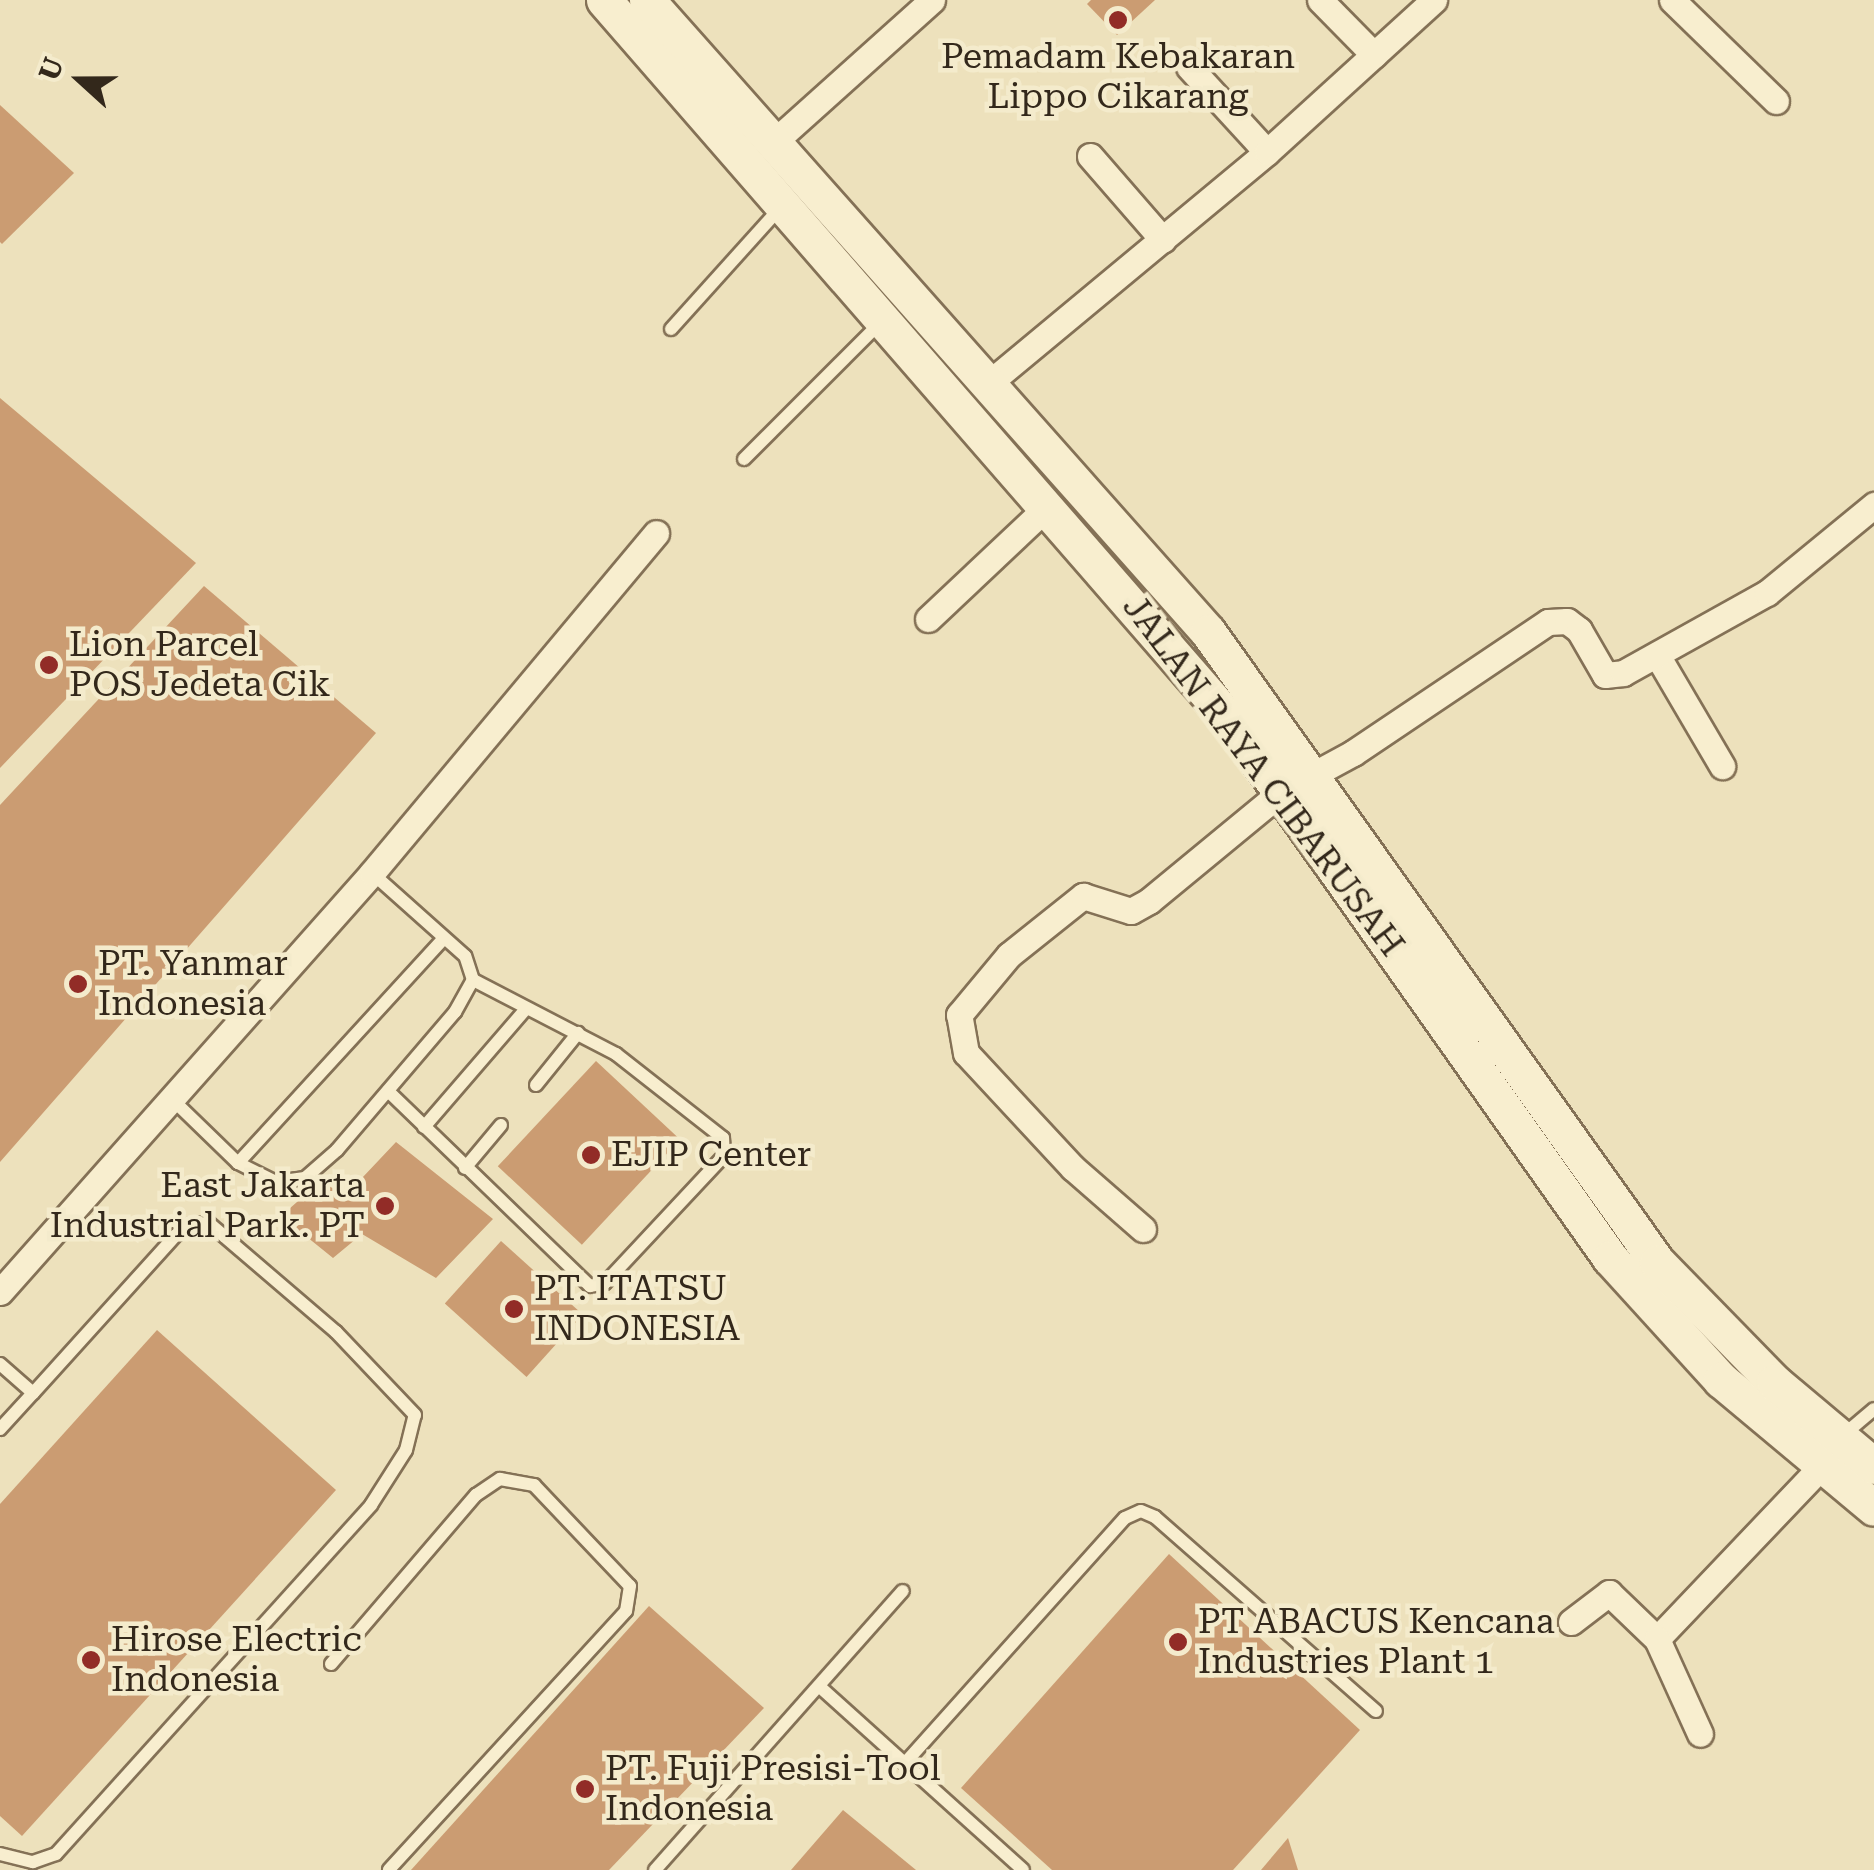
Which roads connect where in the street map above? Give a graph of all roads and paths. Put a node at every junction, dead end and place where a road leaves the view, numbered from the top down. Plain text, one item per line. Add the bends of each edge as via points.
1 (604, 0) edge
2 (932, 0) edge
3 (1320, 0) edge
4 (1434, 0) edge
5 (1672, 0) edge
6 (660, 5) edge
7 (1374, 56) junction
8 (1189, 67) dead end
9 (1776, 101) dead end
10 (763, 152) junction
11 (1267, 152) junction
12 (1090, 156) dead end
13 (785, 203) junction
14 (1163, 240) junction
15 (884, 319) junction
16 (672, 330) dead end
17 (989, 383) junction
18 (744, 459) dead end
19 (1048, 506) junction
20 (1874, 506) edge
21 (656, 532) dead end
22 (928, 619) dead end
23 (1656, 655) junction
24 (1722, 766) dead end
25 (1315, 776) junction
26 (1281, 792) junction
27 (372, 872) junction
28 (444, 938) junction
29 (473, 980) junction
30 (526, 1010) junction
31 (578, 1033) junction
32 (536, 1085) dead end
33 (388, 1091) junction
34 (174, 1100) junction
35 (502, 1124) dead end
36 (424, 1127) junction
37 (238, 1163) junction
38 (465, 1168) junction
39 (1144, 1229) dead end
40 (0, 1292) edge
41 (0, 1364) edge
42 (33, 1393) junction
43 (1874, 1409) edge
44 (0, 1429) edge
45 (1831, 1452) junction
46 (1874, 1466) edge
47 (1874, 1508) edge
48 (903, 1592) dead end
49 (1571, 1622) dead end
50 (1657, 1639) junction
51 (331, 1664) dead end
52 (820, 1687) junction
53 (1376, 1711) dead end
54 (1700, 1734) dead end
55 (905, 1764) junction
56 (0, 1854) edge
57 (389, 1870) edge
58 (655, 1870) edge
59 (1023, 1870) edge

1 - 10 street, JALAN RAYA CIBARUSAH
2 - 10 street
3 - 7 street
4 - 7 street
5 - 9 street
6 - 10 street, JALAN RAYA CIBARUSAH
7 - 11 street
8 - 11 street
10 - 13 street, JALAN RAYA CIBARUSAH
10 - 17 street, JALAN RAYA CIBARUSAH
11 - 14 street
12 - 14 street
13 - 15 street, JALAN RAYA CIBARUSAH
13 - 16 lane
14 - 17 street
15 - 18 lane
15 - 19 street, JALAN RAYA CIBARUSAH
17 - 25 street, JALAN RAYA CIBARUSAH via 1208,632
19 - 22 street
19 - 26 street, JALAN RAYA CIBARUSAH via 1166,642
20 - 23 street via 1767,593
21 - 27 street
23 - 24 street
23 - 25 street via 1605,675 1579,630 1567,621 1548,622
25 - 26 street
25 - 45 street, JALAN RAYA CIBARUSAH via 1624,1221
26 - 39 street via 1131,910 1083,896 1055,913 974,990 959,1015 966,1053 1073,1168
26 - 45 street, JALAN RAYA CIBARUSAH via 1610,1258 1721,1380
27 - 28 lane
27 - 34 street
28 - 29 lane via 464,956
28 - 37 lane
29 - 30 lane
29 - 33 lane via 456,1012
30 - 31 lane
30 - 36 lane
31 - 32 lane
31 - 38 lane via 616,1054 723,1138 724,1156 605,1283 590,1286
33 - 36 lane
33 - 37 lane via 305,1178 276,1182
34 - 37 lane
34 - 40 street
35 - 38 lane
36 - 38 lane
41 - 42 lane
42 - 44 lane
42 - 56 lane via 176,1235 192,1224 210,1224 336,1332 415,1416 406,1450 371,1505 56,1854 33,1862
43 - 45 lane
45 - 46 street, JALAN RAYA CIBARUSAH
45 - 47 street, JALAN RAYA CIBARUSAH
45 - 50 street
48 - 52 lane
49 - 50 street via 1609,1593
50 - 54 street
51 - 57 lane via 476,1495 500,1479 534,1485 630,1586 626,1611
52 - 55 lane
52 - 58 lane
53 - 55 lane via 1155,1516 1141,1511 1125,1518
55 - 59 lane

